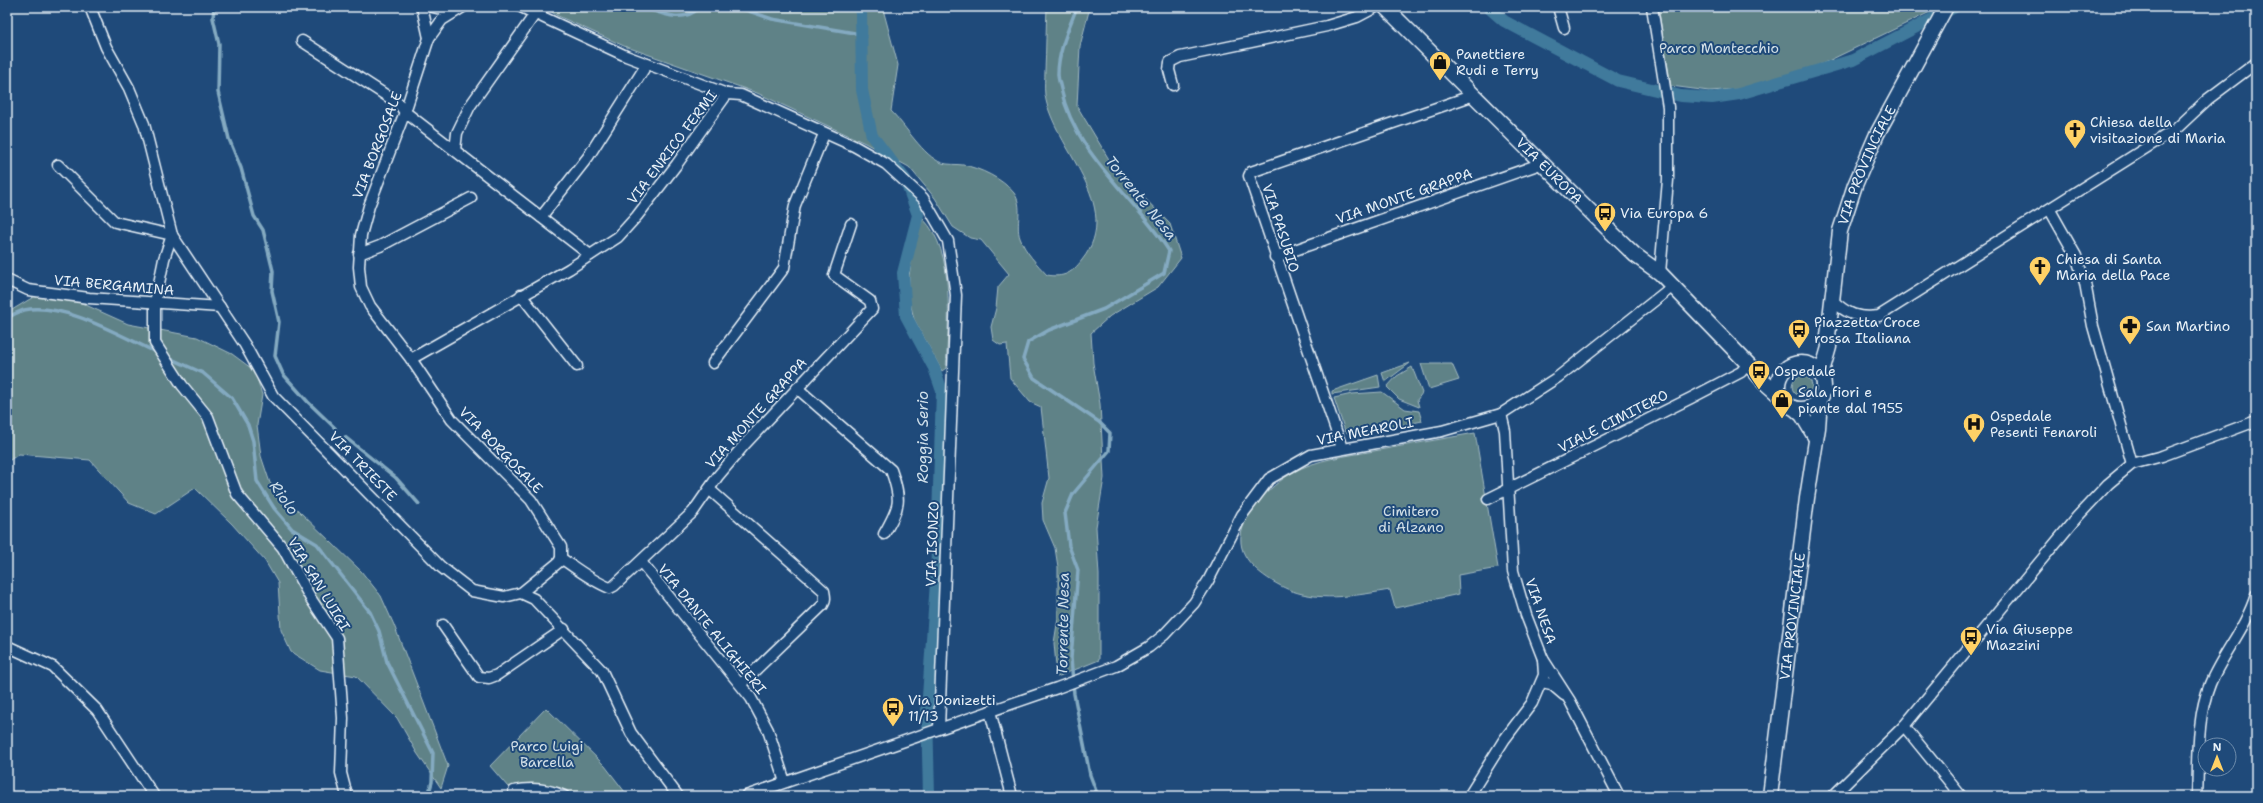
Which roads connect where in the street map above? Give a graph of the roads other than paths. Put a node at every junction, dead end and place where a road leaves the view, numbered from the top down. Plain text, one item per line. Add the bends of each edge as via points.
1 (90, 7) edge
2 (422, 7) edge
3 (433, 7) edge
4 (463, 7) edge
5 (521, 7) edge
6 (1376, 7) edge
7 (1385, 7) edge
8 (1558, 7) edge
9 (1652, 7) edge
10 (1946, 7) edge
11 (453, 12) junction
12 (536, 14) junction
13 (1564, 28) dead end
14 (429, 38) junction
15 (302, 41) dead end
16 (2256, 63) edge
17 (647, 64) junction
18 (1173, 85) dead end
19 (727, 94) junction
20 (1474, 95) junction
21 (405, 112) junction
22 (824, 134) junction
23 (455, 150) junction
24 (1543, 163) junction
25 (58, 165) dead end
26 (471, 198) dead end
27 (2050, 210) junction
28 (541, 217) junction
29 (851, 224) dead end
30 (172, 235) junction
31 (359, 254) junction
32 (590, 255) junction
33 (1275, 257) junction
34 (1660, 273) junction
35 (7, 280) edge
36 (1673, 286) junction
37 (522, 295) junction
38 (1832, 300) junction
39 (155, 304) junction
40 (220, 307) junction
41 (1828, 336) junction
42 (411, 358) junction
43 (713, 363) dead end
44 (1805, 363) junction
45 (1749, 364) junction
46 (576, 366) dead end
47 (1785, 369) junction
48 (1821, 375) junction
49 (797, 388) junction
50 (1781, 397) junction
51 (1820, 400) junction
52 (1794, 408) junction
53 (1501, 414) junction
54 (2256, 421) edge
55 (1815, 438) junction
56 (1342, 448) junction
57 (2132, 464) junction
58 (709, 489) junction
59 (1508, 489) junction
60 (1488, 499) dead end
61 (884, 534) dead end
62 (561, 558) junction
63 (641, 562) junction
64 (521, 593) junction
65 (2256, 595) edge
66 (443, 625) dead end
67 (564, 629) junction
68 (7, 646) edge
69 (1543, 659) junction
70 (1542, 682) junction
71 (742, 684) junction
72 (1570, 701) junction
73 (990, 711) junction
74 (1904, 726) junction
75 (940, 728) junction
76 (784, 782) junction
77 (514, 791) dead end
78 (154, 796) edge
79 (347, 796) edge
80 (564, 796) edge
81 (678, 796) edge
82 (746, 796) edge
83 (1012, 796) edge
84 (1470, 796) edge
85 (1619, 796) edge
86 (1770, 796) edge
87 (1833, 796) edge
88 (1961, 796) edge
89 (2197, 796) edge

1 - 30 street via 106,47 129,88 144,124
2 - 14 street
3 - 11 street
4 - 11 street
5 - 12 street
6 - 18 street via 1357,17 1327,26 1180,57 1170,62
7 - 20 street, VIA EUROPA
8 - 13 street
9 - 34 street via 1668,107 1668,180
10 - 38 street, VIA PROVINCIALE via 1877,134 1855,185 1840,231
11 - 14 street via 442,20
12 - 17 street
12 - 23 street via 470,106 457,133
14 - 21 street, VIA BORGOSALE
15 - 21 street via 398,103
16 - 27 street via 2208,99 2176,129
17 - 19 street
17 - 28 street via 588,158
19 - 22 street, VIA ENRICO FERMI via 740,95
19 - 32 street, VIA ENRICO FERMI via 637,216 618,237
20 - 24 street, VIA EUROPA
20 - 33 street, VIA PASUBIO via 1251,172 1249,176
21 - 23 street
21 - 31 street, VIA BORGOSALE via 369,206
22 - 43 street via 795,205 784,268
22 - 75 street, VIA ISONZO via 854,146 886,164 923,198 948,241 956,295
23 - 28 street
24 - 33 street, VIA MONTE GRAPPA
24 - 34 street, VIA EUROPA via 1635,255
25 - 30 street via 115,222
26 - 31 street via 380,246
27 - 38 street via 1879,316 1869,318 1852,315
27 - 57 street via 2076,256 2083,276 2093,326
28 - 32 street
29 - 49 street, VIA MONTE GRAPPA via 834,275 836,279 870,300 872,309
30 - 39 street, VIA SAN LUIGI via 164,259
30 - 40 street, VIA TRIESTE
31 - 42 street, VIA BORGOSALE via 361,287 370,306
32 - 37 street, VIA ENRICO FERMI
33 - 56 street, VIA PASUBIO
34 - 36 street, VIA EUROPA
35 - 39 street, VIA BERGAMINA via 28,290
36 - 45 street, VIA EUROPA
36 - 53 street, VIA MEAROLI via 1558,377
37 - 42 street, VIA ENRICO FERMI
37 - 46 street
38 - 41 street, VIA PROVINCIALE
39 - 40 street, VIA BERGAMINA
39 - 79 street, VIA SAN LUIGI via 156,345 182,385 208,417 238,494 283,548 311,599 338,638 343,718 341,773
40 - 64 street, VIA TRIESTE via 273,396 441,567 472,591 504,597
41 - 44 street, VIA PROVINCIALE via 1821,348
41 - 48 street, VIA PROVINCIALE via 1829,347
42 - 62 street, VIA BORGOSALE via 452,420 531,500 557,538 561,547
44 - 47 street
44 - 48 street via 1814,367
45 - 47 street, VIA EUROPA via 1756,369 1771,372
45 - 50 street, VIA EUROPA
45 - 59 street, VIALE CIMITERO via 1741,372
47 - 50 street via 1778,385
48 - 51 street via 1824,388
49 - 58 street, VIA MONTE GRAPPA via 745,444
49 - 61 street via 891,470 899,506
50 - 52 street
51 - 52 street via 1805,409
51 - 55 street, VIA PROVINCIALE
52 - 55 street via 1802,415
53 - 56 street, VIA MEAROLI via 1442,431
53 - 59 street, VIA NESA
54 - 57 street via 2162,456
55 - 86 street, VIA PROVINCIALE
56 - 73 street, VIA MEAROLI via 1311,455 1270,479 1242,515 1194,603 1149,647 1116,666
57 - 74 street via 2108,484 2077,517
58 - 63 street, VIA MONTE GRAPPA via 693,512
58 - 71 street via 824,590 825,595 826,601 823,605
59 - 60 street, VIALE CIMITERO
59 - 69 street, VIA NESA via 1513,570 1526,615
62 - 63 street, VIA MONTE GRAPPA via 586,576 610,588
62 - 64 street
63 - 71 street, VIA DANTE ALIGHIERI
64 - 67 street via 534,599
65 - 89 street via 2246,622 2218,668 2206,698 2199,733
66 - 67 street via 479,677 484,678 496,675
67 - 81 street via 602,671 631,733
68 - 78 street via 53,667 97,710
69 - 70 street, VIA NESA
69 - 72 street
70 - 72 street via 1550,684
70 - 84 street, VIA NESA via 1532,703 1504,740
71 - 76 street, VIA DANTE ALIGHIERI via 768,730
72 - 85 street
73 - 75 street, VIA MEAROLI
73 - 83 street
74 - 87 street
74 - 88 street
75 - 76 street, VIA MEAROLI
76 - 82 street, VIA MEAROLI
77 - 80 street via 526,788 539,789

